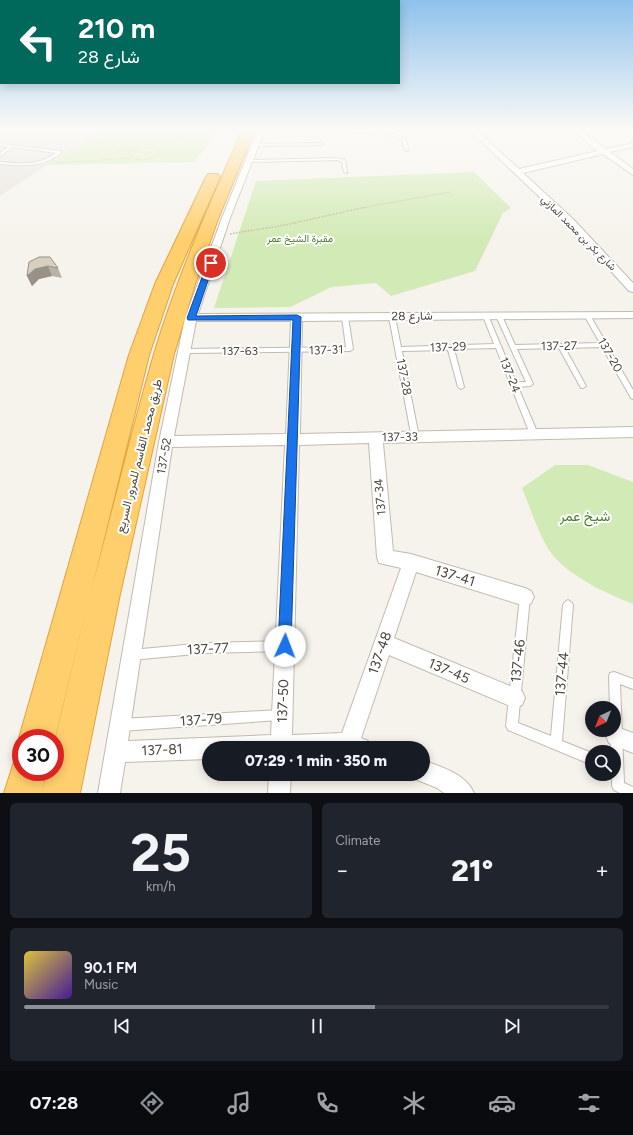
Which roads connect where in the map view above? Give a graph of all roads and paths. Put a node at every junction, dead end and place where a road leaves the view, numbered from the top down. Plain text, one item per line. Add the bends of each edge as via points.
1 (218, 166) edge
2 (238, 166) edge
3 (248, 166) edge
4 (345, 166) edge
5 (510, 166) edge
6 (543, 166) edge
7 (625, 166) edge
8 (346, 172) dead end
9 (516, 172) junction
10 (633, 173) edge
11 (450, 192) dead end
12 (221, 235) junction
13 (633, 289) edge
14 (587, 315) junction
15 (633, 315) edge
16 (486, 316) junction
17 (499, 316) junction
18 (297, 317) junction
19 (345, 317) junction
20 (392, 317) junction
21 (191, 318) junction
22 (604, 345) junction
23 (498, 346) junction
24 (561, 346) junction
25 (513, 347) junction
26 (450, 348) junction
27 (398, 349) junction
28 (185, 350) junction
29 (296, 350) junction
30 (514, 385) junction
31 (583, 386) dead end
32 (461, 388) dead end
33 (633, 396) edge
34 (633, 432) edge
35 (534, 434) junction
36 (415, 437) junction
37 (376, 438) junction
38 (292, 440) junction
39 (166, 442) junction
40 (385, 557) joint
41 (411, 562) junction
42 (525, 597) joint
43 (568, 605) dead end
44 (383, 643) junction
45 (285, 646) junction
46 (131, 655) junction
47 (633, 684) edge
48 (515, 698) junction
49 (282, 715) junction
50 (120, 726) junction
51 (39, 729) edge
52 (625, 740) edge
53 (281, 741) edge
54 (356, 741) edge
55 (556, 744) junction
56 (202, 749) edge
57 (116, 752) junction
58 (621, 753) edge
59 (585, 756) edge
60 (430, 774) edge
61 (26, 781) edge
62 (280, 781) edge
63 (617, 781) edge
64 (23, 793) edge
65 (61, 793) edge
66 (109, 793) edge
67 (279, 793) edge
68 (463, 793) edge
69 (633, 793) edge

1 - 51 highway, طريق محمد القاسم للمرور السريع via 164,284 139,355
2 - 65 highway, طريق محمد القاسم للمرور السريع via 210,219 164,354 105,594
3 - 12 street, 137-52
4 - 8 lane
5 - 9 street, شارع بكر بن محمد المازني
6 - 9 street
7 - 10 street
9 - 13 street, شارع بكر بن محمد المازني via 571,222
11 - 12 path via 290,225
12 - 21 street, 137-52
14 - 15 street, شارع 28
14 - 17 street, شارع 28
14 - 22 lane, 137-20
16 - 17 street, شارع 28
16 - 20 street, شارع 28
16 - 23 lane, 137-24
17 - 25 lane
18 - 19 street, شارع 28
18 - 21 street, شارع 28
18 - 29 street, 137-50
19 - 20 street, شارع 28
19 - 29 lane, 137-31 via 350,349
20 - 27 lane, 137-28
21 - 28 street, 137-52
22 - 24 lane, 137-27
22 - 33 lane, 137-20
23 - 26 lane, 137-29
23 - 30 lane, 137-24
24 - 25 lane, 137-27
24 - 31 lane
25 - 30 lane via 530,384
26 - 27 lane, 137-29
26 - 32 lane
27 - 36 lane, 137-28
28 - 29 lane, 137-63
28 - 39 street, 137-52
29 - 38 street, 137-50
30 - 35 lane, 137-24
34 - 35 street, 137-33
35 - 36 street, 137-33
36 - 37 street, 137-33
37 - 38 street, 137-33
37 - 40 street, 137-34
38 - 39 street, 137-33
38 - 45 street, 137-50
39 - 46 street, 137-52
40 - 41 street, 137-41
41 - 42 street, 137-41
41 - 44 street, 137-48
42 - 48 lane, 137-46
43 - 55 lane, 137-44
44 - 48 street, 137-45
44 - 54 street, 137-48
45 - 46 lane, 137-77 via 206,648
45 - 49 street, 137-50
46 - 50 street, 137-52
47 - 52 lane via 614,677
48 - 55 lane, 137-46 via 512,726
49 - 50 lane, 137-79
49 - 53 street, 137-50
50 - 57 street, 137-52
52 - 58 lane
55 - 59 lane
56 - 57 street, 137-81
57 - 66 street, 137-52
60 - 68 street via 445,780
61 - 64 highway
62 - 67 street
63 - 69 lane via 618,786

